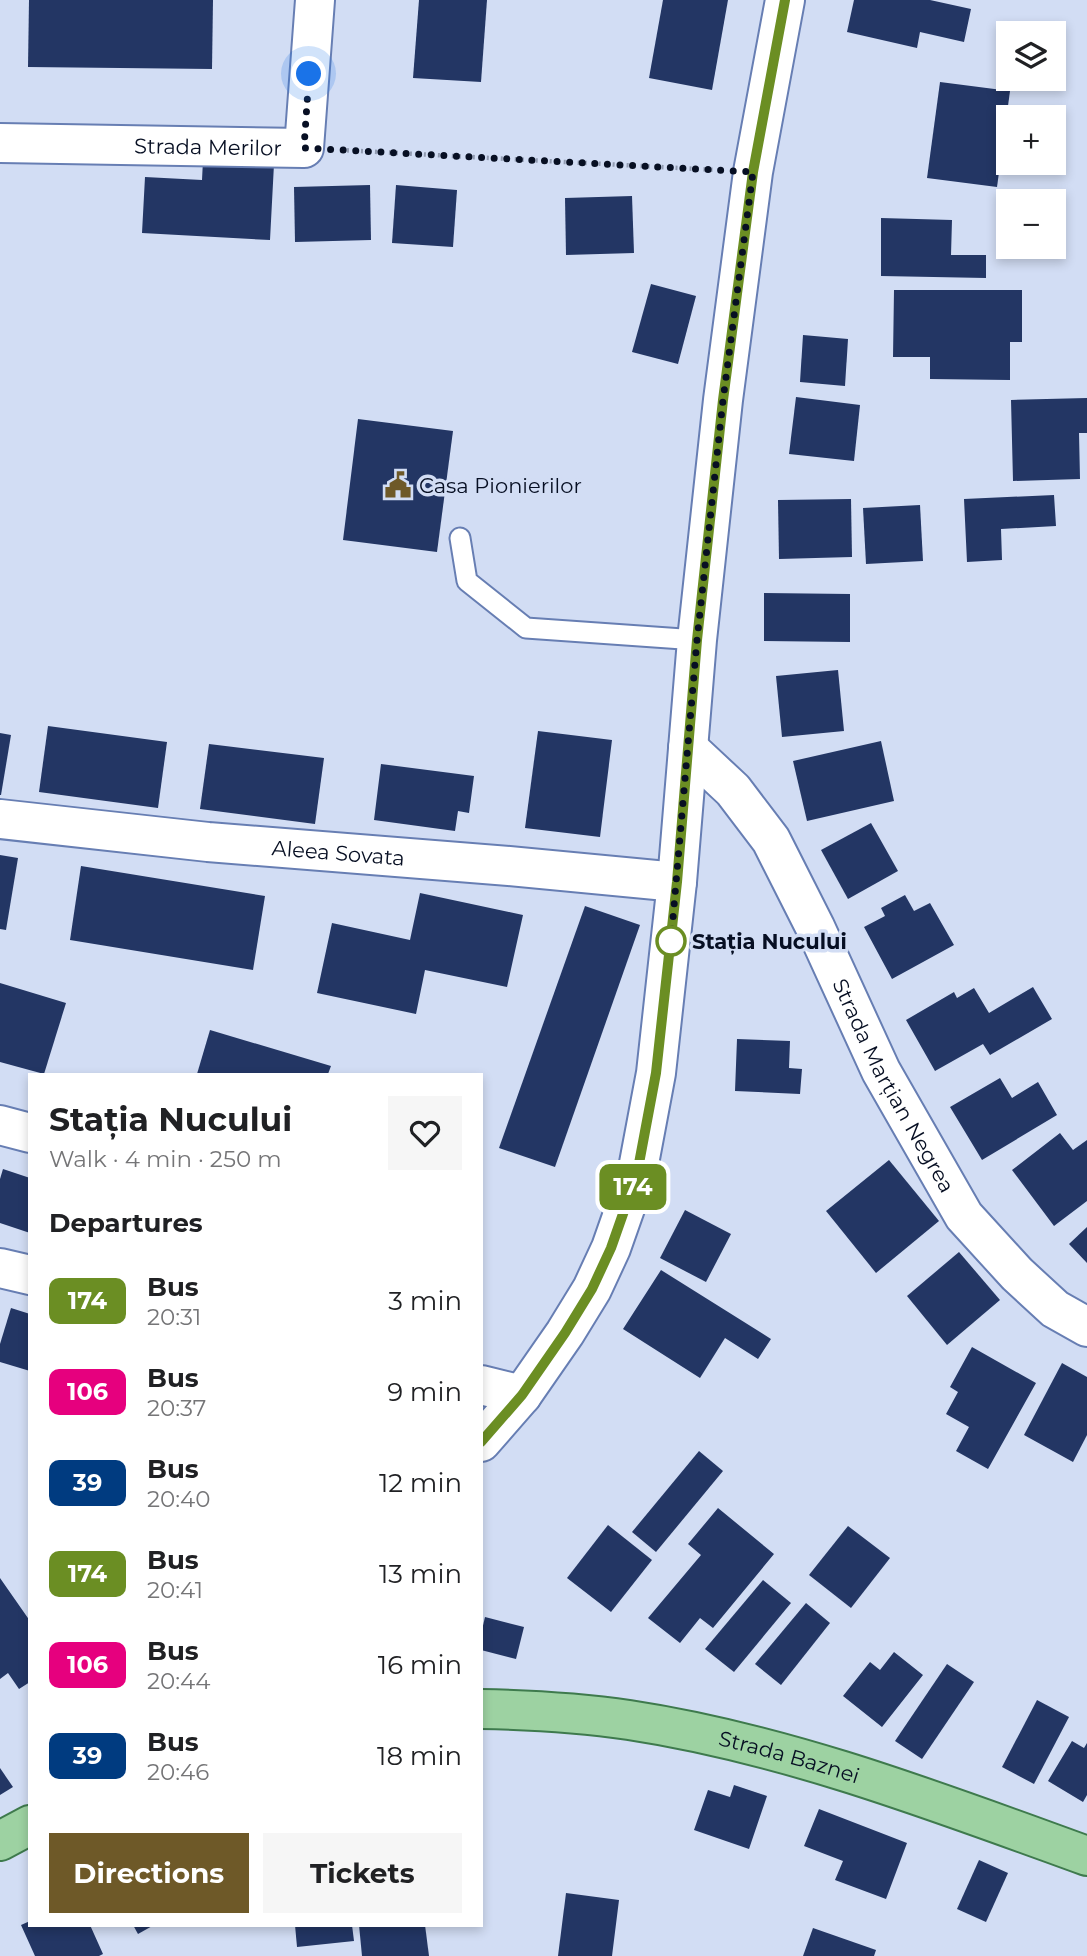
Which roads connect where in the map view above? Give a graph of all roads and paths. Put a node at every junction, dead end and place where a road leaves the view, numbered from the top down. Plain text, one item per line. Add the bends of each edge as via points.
1 (315, 0) edge
2 (785, 0) edge
3 (0, 143) edge
4 (304, 148) junction
5 (753, 172) junction
6 (460, 538) dead end
7 (697, 640) junction
8 (688, 748) junction
9 (0, 820) edge
10 (677, 882) junction
11 (0, 1125) edge
12 (28, 1132) edge
13 (0, 1268) edge
14 (28, 1275) edge
15 (1087, 1327) edge
16 (483, 1385) edge
17 (522, 1395) junction
18 (483, 1440) edge
19 (483, 1709) edge
20 (28, 1826) edge
21 (0, 1841) edge
22 (1087, 1856) edge

1 - 4 street
2 - 5 street
3 - 4 street, Strada Merilor
4 - 5 path, Strada Merilor
5 - 7 street
6 - 7 lane via 467,581 526,628
7 - 8 street
8 - 10 street
8 - 15 street, Strada Marțian Negrea via 733,790 771,840 881,1071 964,1216 1055,1309
9 - 10 street, Aleea Sovata
10 - 17 street via 656,1073 637,1174 592,1289
11 - 12 street
13 - 14 street
16 - 17 street
17 - 18 street
19 - 22 main road, Strada Baznei via 629,1720 724,1739 977,1815
20 - 21 main road

